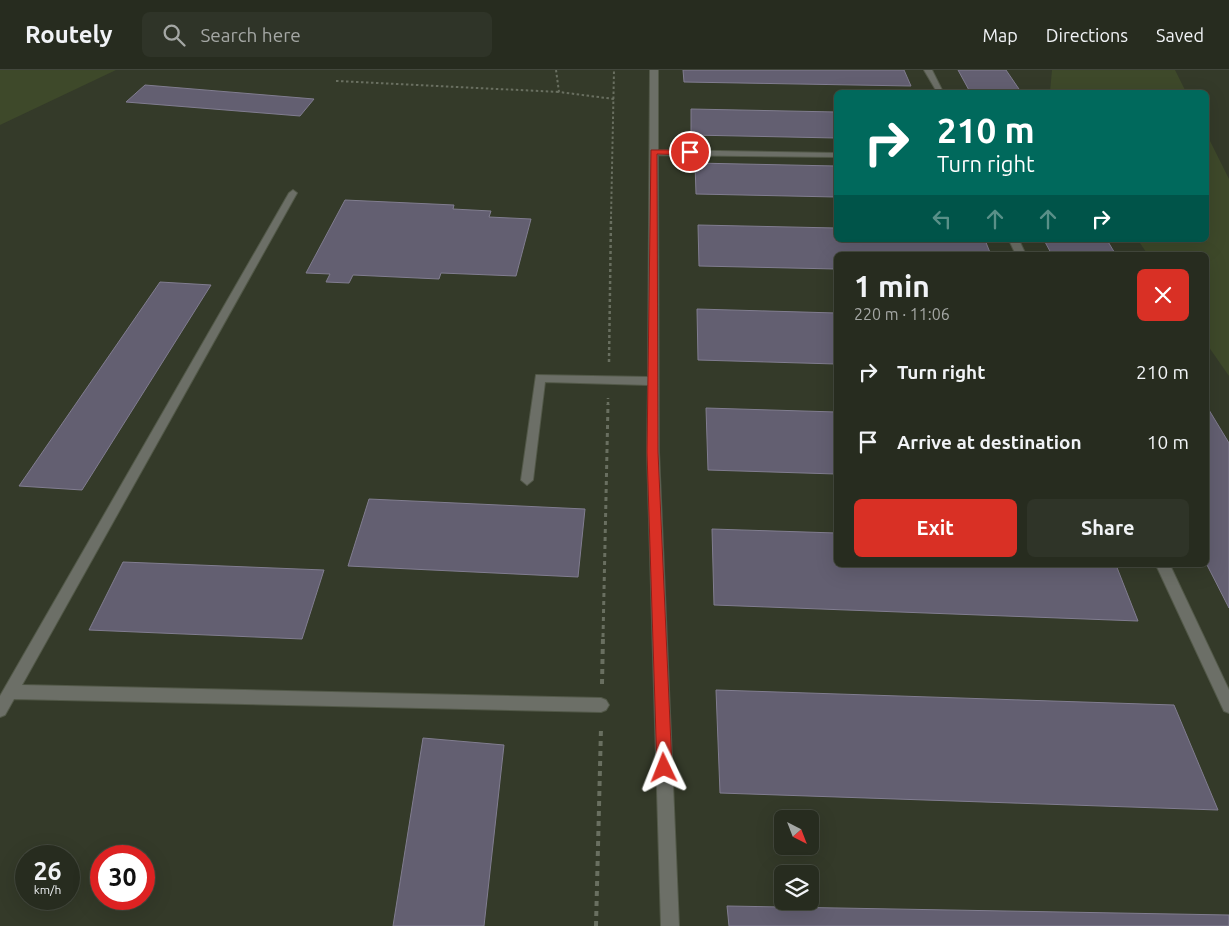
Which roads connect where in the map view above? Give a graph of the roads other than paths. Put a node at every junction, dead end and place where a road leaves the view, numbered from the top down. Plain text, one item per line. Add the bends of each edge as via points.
1 (654, 70) edge
2 (928, 70) edge
3 (939, 90) edge
4 (653, 152) junction
5 (834, 155) edge
6 (293, 193) dead end
7 (653, 380) junction
8 (527, 480) dead end
9 (1164, 567) edge
10 (11, 692) junction
11 (601, 705) road end
12 (1229, 706) edge
13 (0, 710) edge
14 (670, 926) edge

1 - 4 street
2 - 3 street
4 - 5 street
4 - 7 street
6 - 10 street
7 - 8 street via 540,378
7 - 14 street
9 - 12 street
10 - 11 street
10 - 13 street

